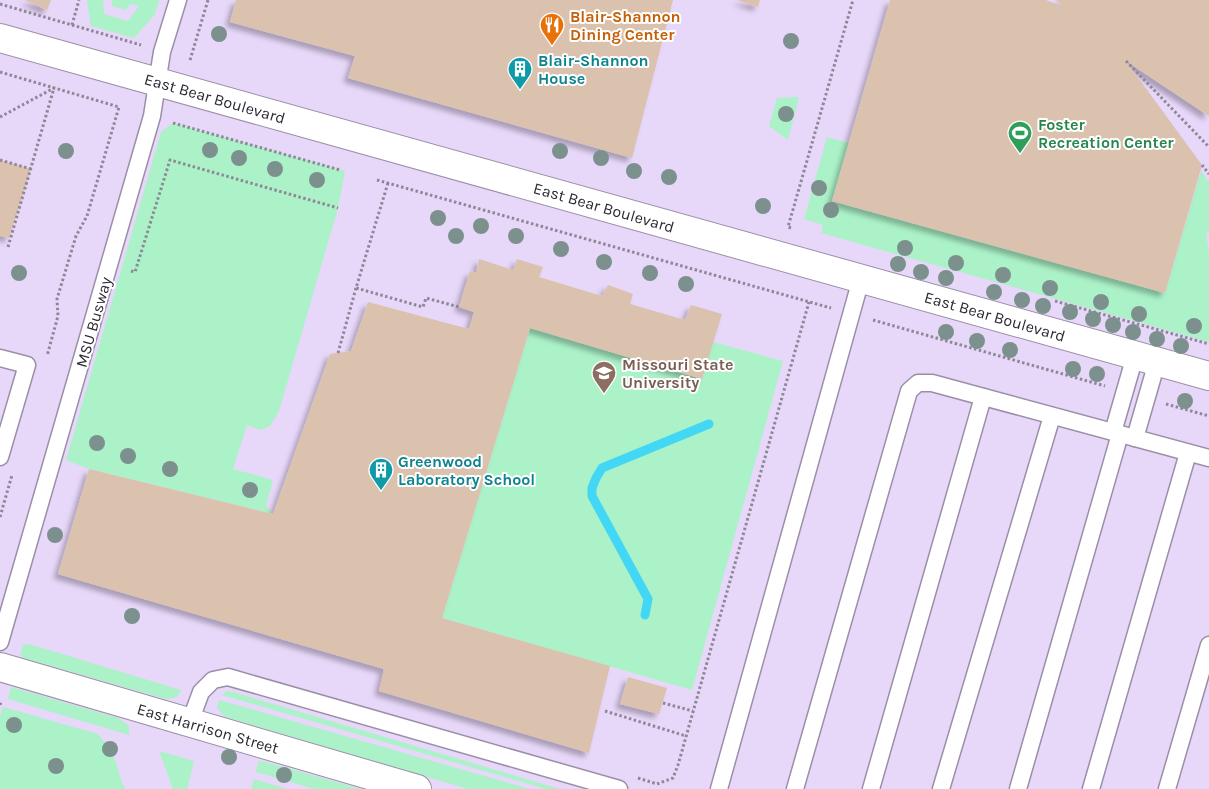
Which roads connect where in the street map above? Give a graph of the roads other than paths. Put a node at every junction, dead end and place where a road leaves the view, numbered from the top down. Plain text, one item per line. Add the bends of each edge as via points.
1 (178, 0) edge
2 (0, 38) edge
3 (158, 82) junction
4 (861, 279) junction
5 (0, 358) edge
6 (1146, 359) junction
7 (1209, 376) edge
8 (983, 397) junction
9 (1052, 416) junction
10 (1122, 435) junction
11 (1188, 452) junction
12 (0, 457) edge
13 (1209, 458) edge
14 (0, 642) edge
15 (1209, 645) edge
16 (0, 667) edge
17 (190, 722) junction
18 (586, 784) edge
19 (417, 789) edge
20 (620, 789) edge
21 (719, 789) edge
22 (795, 789) edge
23 (871, 789) edge
24 (941, 789) edge
25 (1018, 789) edge
26 (1091, 789) edge
27 (1168, 789) edge

1 - 3 lane, MSU Busway via 162,52
2 - 3 street, East Bear Boulevard
3 - 4 street, East Bear Boulevard
3 - 14 lane, MSU Busway via 152,116
4 - 6 street, East Bear Boulevard
4 - 21 lane
5 - 12 lane via 27,365
6 - 7 street, East Bear Boulevard
6 - 10 lane via 1124,392
6 - 10 lane via 1146,398
8 - 9 lane
8 - 22 lane via 932,383 918,384 910,391
8 - 23 lane
9 - 10 lane
9 - 24 lane
10 - 11 lane
10 - 25 lane
11 - 13 lane
11 - 26 lane
15 - 27 lane
16 - 17 street, East Harrison Street
17 - 18 lane via 201,692 213,680 228,677
17 - 19 street, East Harrison Street
18 - 20 lane

